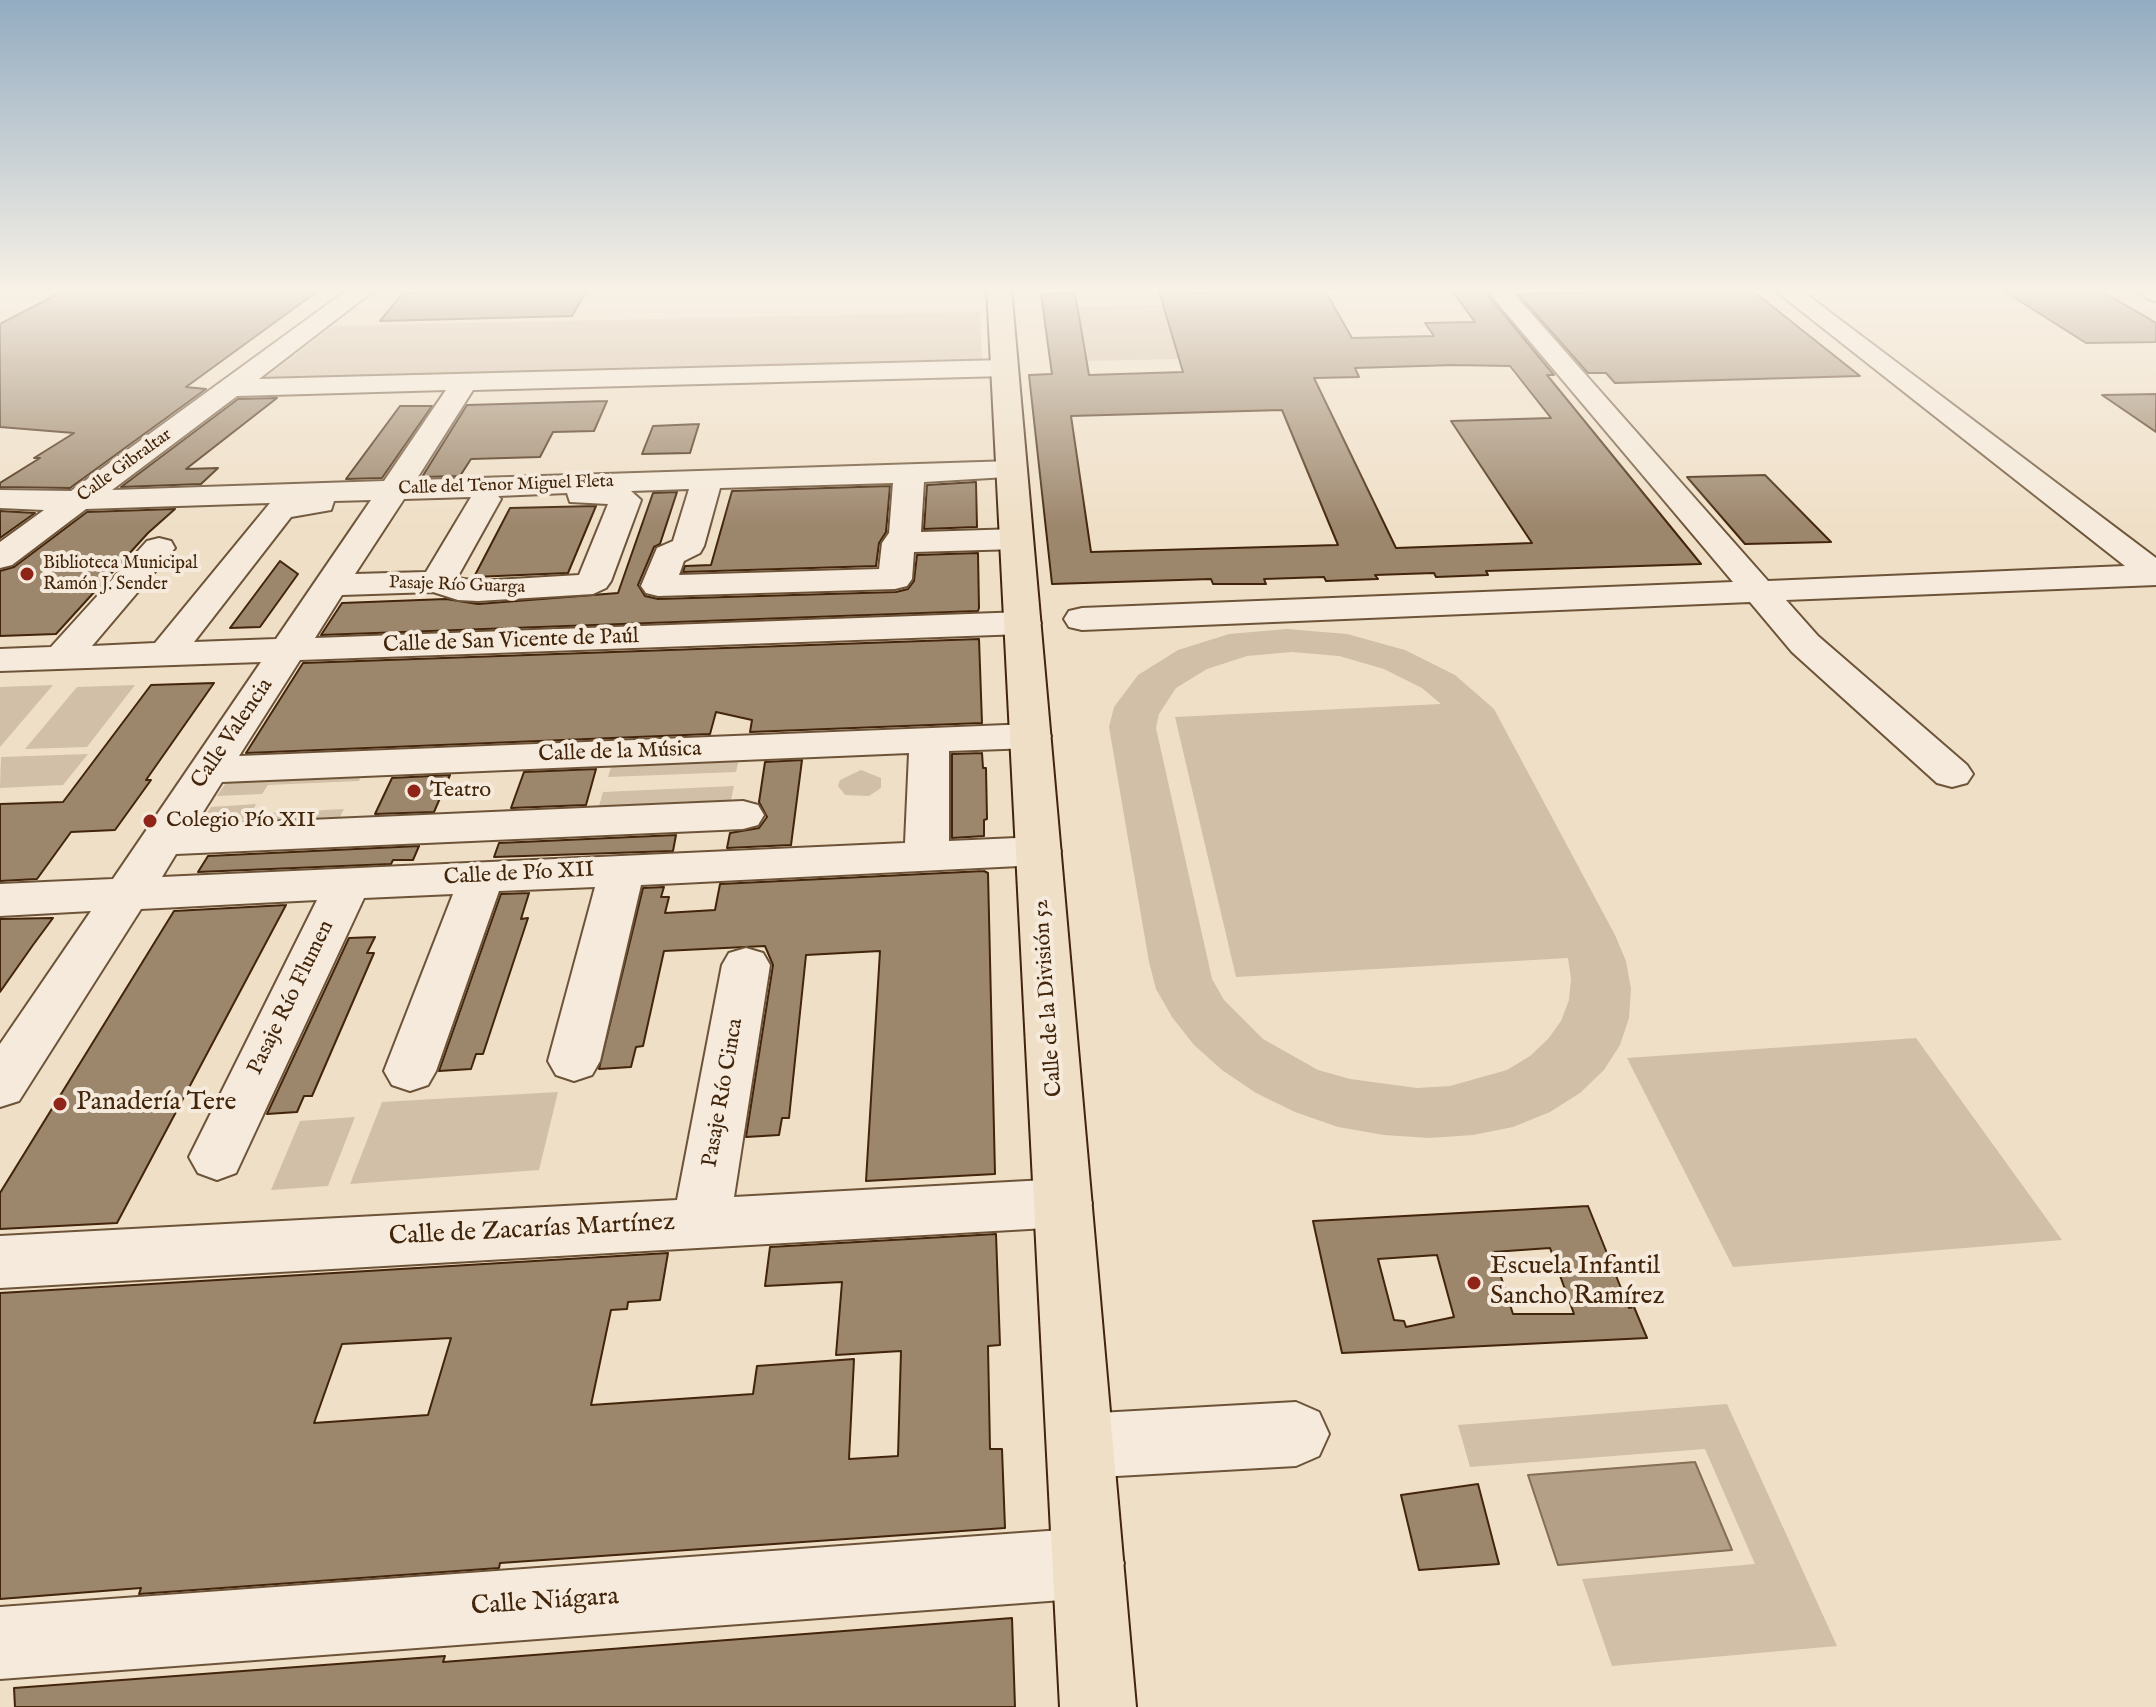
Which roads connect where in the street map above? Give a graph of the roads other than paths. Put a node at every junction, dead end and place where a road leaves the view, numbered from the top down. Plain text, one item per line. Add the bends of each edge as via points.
1 (258, 368) edge
2 (1005, 368) joint
3 (1564, 368) edge
4 (1887, 368) edge
5 (465, 382) junction
6 (231, 388) junction
7 (1012, 470) junction
8 (908, 488) junction
9 (393, 496) junction
10 (0, 499) edge
11 (485, 499) junction
12 (79, 500) junction
13 (723, 502) junction
14 (1017, 539) junction
15 (898, 543) junction
16 (159, 548) dead end
17 (0, 558) edge
18 (2156, 574) edge
19 (437, 582) junction
20 (331, 585) junction
21 (1757, 592) junction
22 (1082, 619) dead end
23 (1023, 623) junction
24 (289, 650) junction
25 (166, 654) junction
26 (61, 658) junction
27 (0, 660) edge
28 (1031, 736) junction
29 (929, 740) junction
30 (490, 758) junction
31 (751, 767) dead end
32 (209, 770) junction
33 (1952, 774) dead end
34 (743, 815) junction
35 (461, 827) junction
36 (162, 841) junction
37 (1039, 851) junction
38 (927, 856) junction
39 (734, 865) junction
40 (622, 870) junction
41 (461, 878) junction
42 (348, 883) junction
43 (126, 893) junction
44 (0, 900) edge
45 (746, 965) dead end
46 (574, 1061) dead end
47 (410, 1071) dead end
48 (0, 1086) edge
49 (217, 1157) dead end
50 (1064, 1203) junction
51 (702, 1221) junction
52 (0, 1262) edge
53 (1296, 1434) dead end
54 (1081, 1446) junction
55 (1089, 1563) junction
56 (0, 1643) edge
57 (1098, 1707) edge

1 - 6 street, Calle Gibraltar
2 - 5 street
2 - 7 main road, Calle de la División 52
3 - 21 street
4 - 18 street
5 - 6 street
5 - 9 street, Calle Valencia
6 - 12 street, Calle Gibraltar
7 - 8 street, Calle del Tenor Miguel Fleta
7 - 14 main road, Calle de la División 52
8 - 13 street
8 - 13 street, Calle del Tenor Miguel Fleta
8 - 15 street via 905,534
9 - 11 street, Pasaje Río Guarga
9 - 12 street, Calle del Tenor Miguel Fleta
9 - 13 street, Calle del Tenor Miguel Fleta
9 - 20 street, Calle Valencia
9 - 25 street via 284,507
10 - 12 street, Calle del Tenor Miguel Fleta
11 - 19 street
11 - 19 street, Pasaje Río Guarga via 612,494 625,500 594,581 581,587 478,591
12 - 17 street, Calle Gibraltar
13 - 15 street via 688,546 669,555 658,586 895,579
14 - 15 street
14 - 23 main road, Calle de la División 52
16 - 26 street
18 - 21 street
19 - 20 street, Pasaje Río Guarga
20 - 24 street, Calle Valencia
21 - 22 street
21 - 33 street via 1805,644
23 - 24 street, Calle de San Vicente de Paúl
23 - 28 main road, Calle de la División 52
24 - 25 street, Calle de San Vicente de Paúl
24 - 32 street, Calle Valencia
25 - 26 street, Calle de San Vicente de Paúl
26 - 27 street, Calle de San Vicente de Paúl
28 - 29 street, Calle de la Música
28 - 37 main road, Calle de la División 52
29 - 30 street, Calle de la Música
29 - 38 street
30 - 32 street, Calle de la Música
30 - 35 street
31 - 34 street
32 - 36 street, Calle Valencia
34 - 35 street
34 - 39 street
35 - 36 street
35 - 41 street
36 - 43 street, Calle Valencia
37 - 38 street, Calle de Pío XII
37 - 50 main road, Calle de la División 52
38 - 39 street, Calle de Pío XII
39 - 40 street, Calle de Pío XII
40 - 41 street, Calle de Pío XII
40 - 46 street
41 - 42 street, Calle de Pío XII
41 - 47 street
42 - 43 street, Calle de Pío XII
42 - 49 street, Pasaje Río Flumen
43 - 44 street, Calle de Pío XII
43 - 48 street, Calle Valencia
45 - 51 street, Pasaje Río Cinca
50 - 51 street, Calle de Zacarías Martínez
50 - 54 main road, Calle de la División 52
51 - 52 street, Calle de Zacarías Martínez
53 - 54 street
54 - 55 main road, Calle de la División 52
55 - 56 street, Calle Niágara
55 - 57 main road, Calle de la División 52

